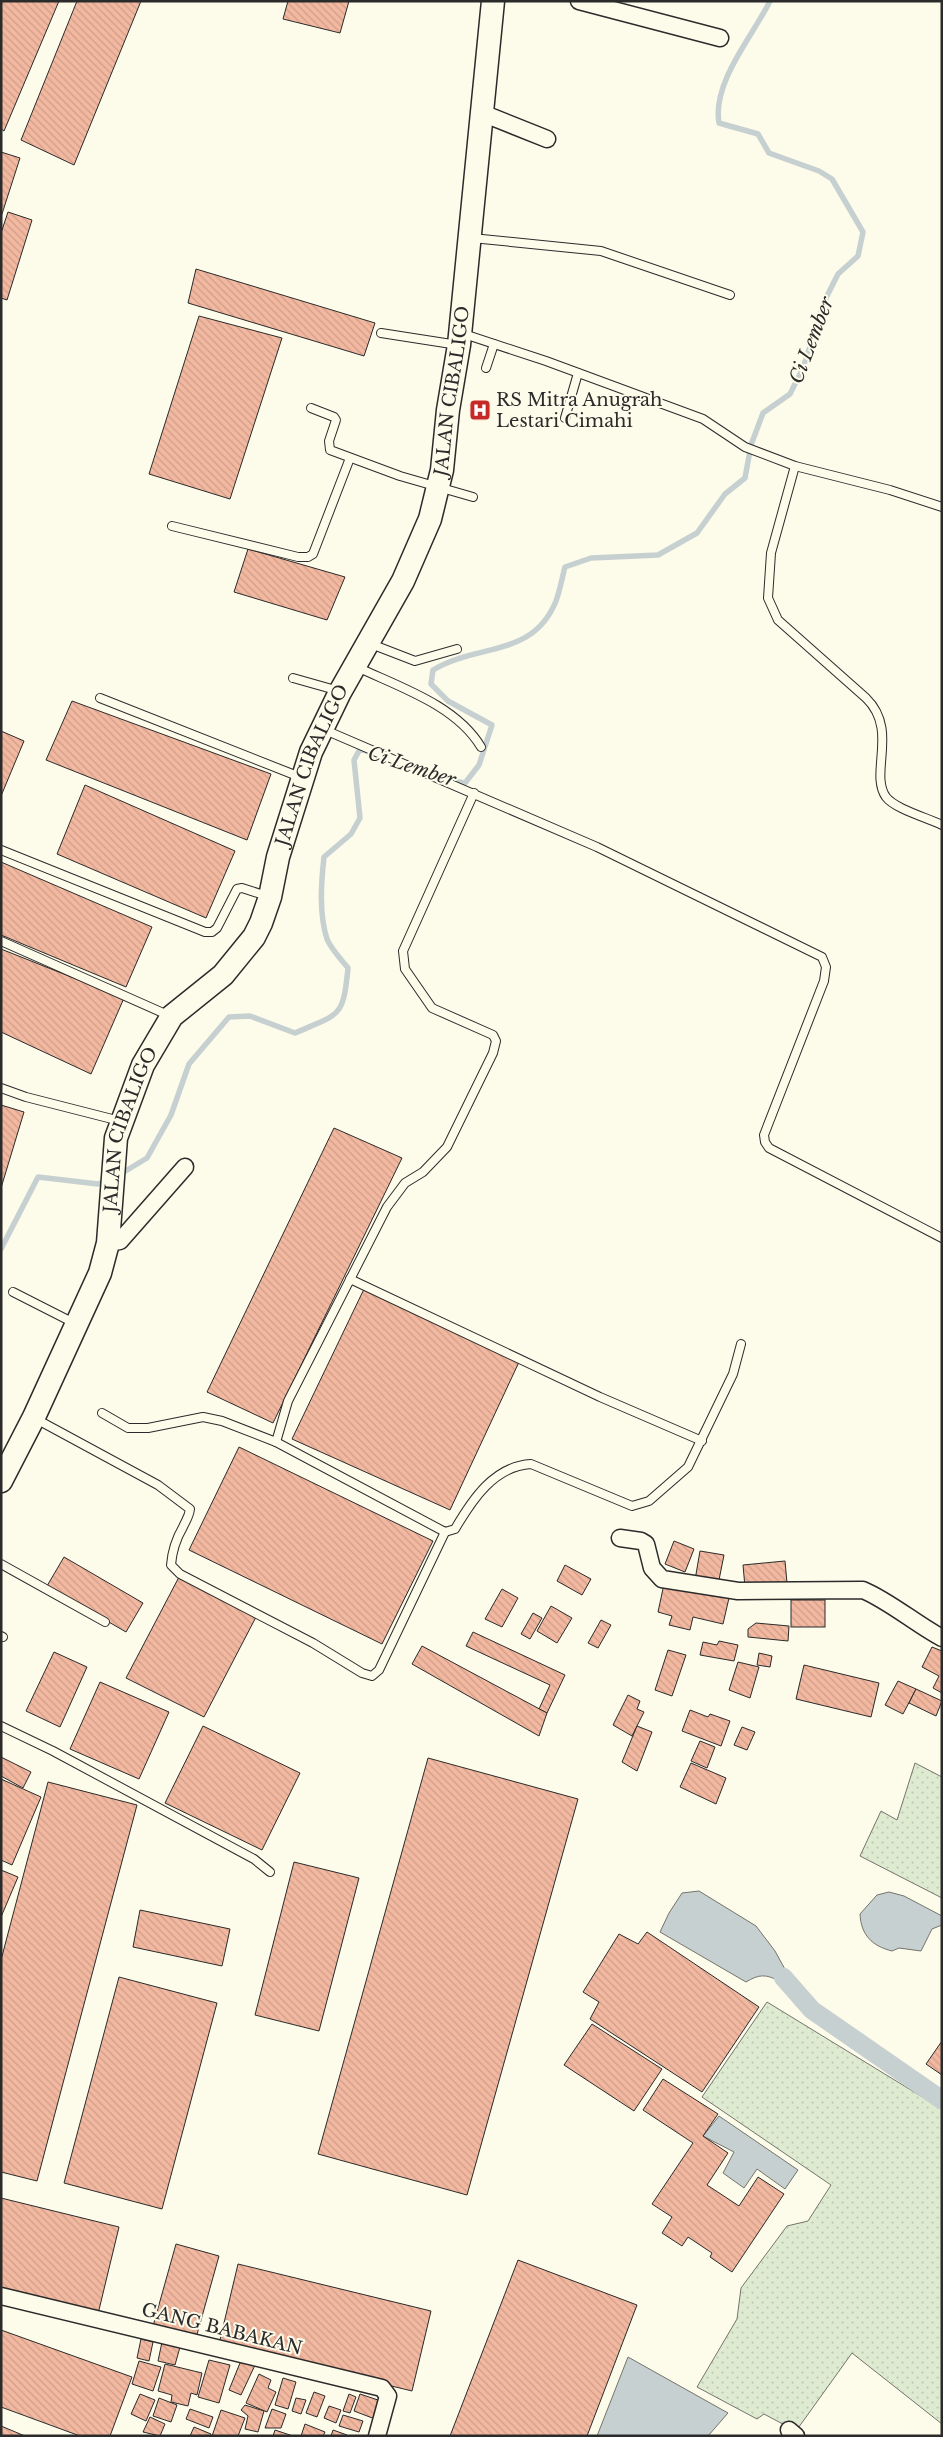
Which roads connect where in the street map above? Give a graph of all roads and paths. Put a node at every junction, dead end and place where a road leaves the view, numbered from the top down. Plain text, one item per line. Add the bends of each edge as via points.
1 (493, 1) edge
2 (579, 1) edge
3 (720, 38) dead end
4 (482, 113) junction
5 (548, 138) dead end
6 (469, 237) junction
7 (730, 294) dead end
8 (381, 333) dead end
9 (460, 339) junction
10 (494, 344) junction
11 (486, 368) dead end
12 (578, 373) junction
13 (311, 408) dead end
14 (565, 418) dead end
15 (350, 458) junction
16 (795, 466) junction
17 (439, 487) junction
18 (473, 497) dead end
19 (942, 507) edge
20 (172, 526) dead end
21 (366, 642) junction
22 (457, 649) dead end
23 (354, 666) junction
24 (292, 678) dead end
25 (340, 692) junction
26 (100, 698) dead end
27 (322, 729) junction
28 (481, 747) dead end
29 (301, 778) junction
30 (474, 793) junction
31 (942, 824) edge
32 (1, 850) edge
33 (270, 897) junction
34 (1, 941) edge
35 (172, 1016) junction
36 (1, 1088) edge
37 (121, 1122) junction
38 (185, 1167) dead end
39 (942, 1238) edge
40 (108, 1243) junction
41 (350, 1278) junction
42 (13, 1292) dead end
43 (76, 1324) junction
44 (741, 1344) dead end
45 (102, 1413) dead end
46 (34, 1417) junction
47 (702, 1441) junction
48 (276, 1442) junction
49 (1, 1481) edge
50 (446, 1532) junction
51 (620, 1538) dead end
52 (1, 1564) edge
53 (105, 1622) dead end
54 (942, 1638) edge
55 (1, 1726) edge
56 (270, 1872) dead end
57 (1, 2296) edge
58 (377, 2436) edge

1 - 4 main road, JALAN CIBALIGO
2 - 3 street
4 - 5 street
4 - 6 main road, JALAN CIBALIGO
6 - 7 lane via 601,251
6 - 9 main road, JALAN CIBALIGO
8 - 9 lane
9 - 10 lane
9 - 17 main road, JALAN CIBALIGO
10 - 11 lane
10 - 12 lane
12 - 14 lane
12 - 16 lane via 703,419 746,447
13 - 15 lane via 334,417 336,423 328,441 330,450
15 - 17 lane
15 - 20 lane via 314,554 308,557
16 - 19 lane
16 - 31 lane via 771,553 768,598 778,620 878,712 883,736 882,782 886,796 897,805
17 - 18 lane
17 - 21 main road, JALAN CIBALIGO via 418,549 403,581
21 - 22 lane via 415,661
21 - 23 main road, JALAN CIBALIGO
23 - 25 main road, JALAN CIBALIGO
23 - 28 lane via 437,706 472,732
24 - 25 lane
25 - 27 main road, JALAN CIBALIGO
26 - 29 lane
27 - 29 main road, JALAN CIBALIGO
27 - 30 lane
29 - 33 main road, JALAN CIBALIGO
30 - 39 lane via 597,847 822,957 826,967 824,981 764,1135 765,1142 769,1148
30 - 41 lane via 403,951 405,969 432,1008 488,1032 496,1041 493,1053 447,1147 396,1193
32 - 33 lane via 205,932 217,928 238,889
33 - 35 main road, JALAN CIBALIGO via 261,923 240,955 223,975
34 - 35 lane
35 - 37 main road, JALAN CIBALIGO via 144,1065
36 - 37 lane via 26,1098
37 - 40 main road, JALAN CIBALIGO via 116,1138
38 - 40 street via 120,1241
40 - 43 main road, JALAN CIBALIGO via 100,1273
41 - 47 lane via 600,1397
41 - 48 lane via 288,1401
42 - 43 lane
43 - 46 main road, JALAN CIBALIGO
44 - 47 lane via 733,1374
45 - 48 lane via 128,1428 148,1428 203,1416
46 - 49 main road, JALAN CIBALIGO
46 - 50 lane via 158,1485 190,1509 189,1518 173,1550 171,1565 180,1574 372,1676 380,1670
47 - 50 lane via 688,1467 649,1502 632,1506 531,1464 520,1465 504,1470 482,1490 455,1530
48 - 50 lane
51 - 54 street via 646,1544 652,1568 662,1579 738,1591 863,1590
52 - 53 lane
55 - 56 lane via 245,1854
57 - 58 street, GANG BABAKAN via 382,2388 388,2396

